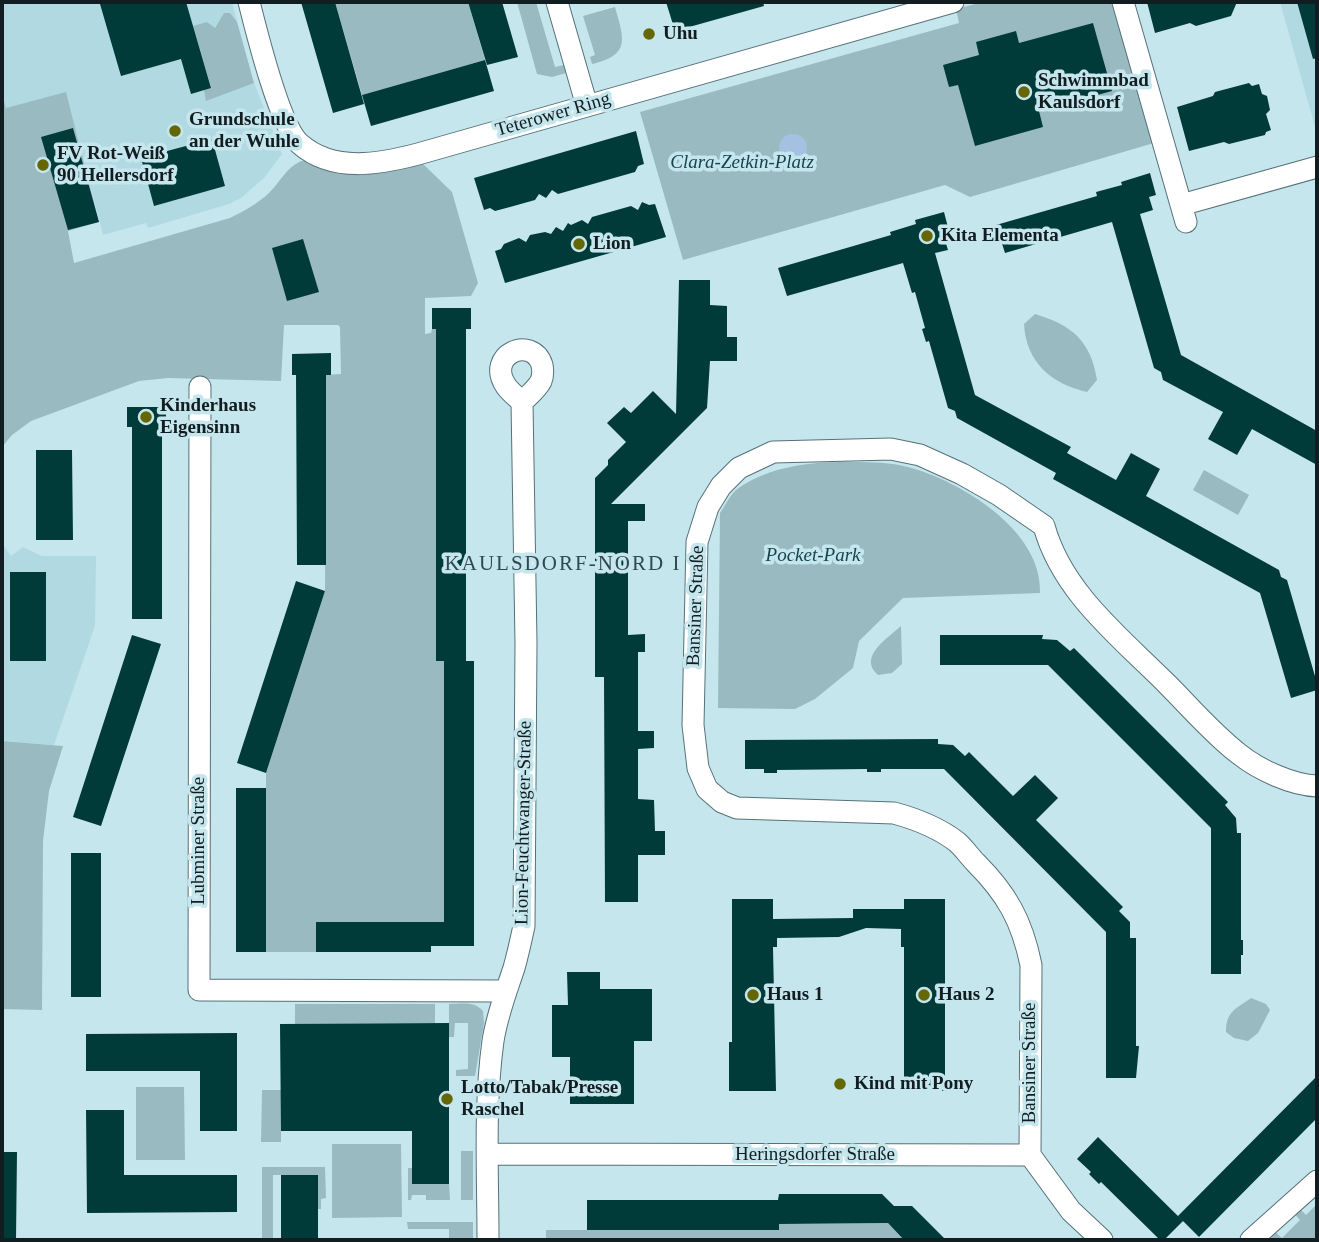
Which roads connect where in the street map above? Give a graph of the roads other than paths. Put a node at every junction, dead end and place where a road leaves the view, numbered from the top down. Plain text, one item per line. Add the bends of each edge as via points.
1 (248, 2) edge
2 (556, 2) edge
3 (953, 2) edge
4 (1124, 2) edge
5 (587, 106) junction
6 (1317, 167) edge
7 (200, 387) dead end
8 (522, 401) dead end
9 (1317, 786) edge
10 (504, 991) junction
11 (488, 1154) junction
12 (1030, 1155) junction
13 (1317, 1181) edge
14 (488, 1240) edge
15 (1102, 1240) edge
16 (1251, 1240) edge

1 - 5 street, Teterower Ring via 290,129 298,142 316,155 371,164
2 - 5 street
3 - 5 street, Teterower Ring
4 - 6 street via 1184,214
7 - 10 street, Lubminer Straße via 199,990
8 - 10 street, Lion-Feuchtwanger-Straße via 524,926
9 - 12 street, Bansiner Straße via 1282,777 1240,755 1094,612 1069,580 1044,526 962,474 920,455 891,449 773,452 739,468 721,486 701,524 695,564 693,725 707,789 737,808 894,813 919,820 958,843 990,875 1010,902 1031,965
10 - 11 street, Lion-Feuchtwanger-Straße via 490,1068
11 - 12 street, Heringsdorfer Straße
11 - 14 street, Lion-Feuchtwanger-Straße
12 - 15 street via 1071,1211
13 - 16 street

